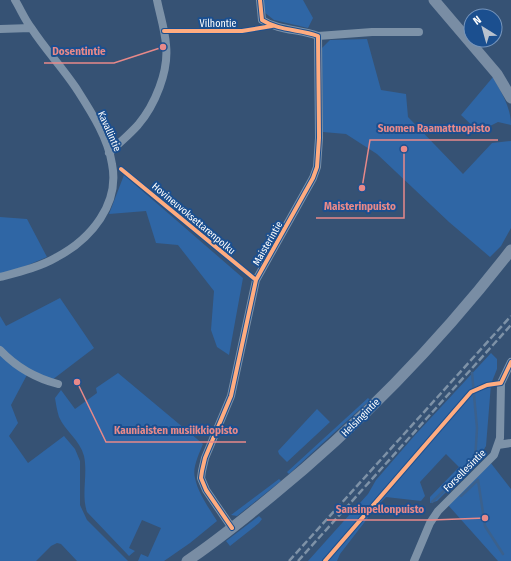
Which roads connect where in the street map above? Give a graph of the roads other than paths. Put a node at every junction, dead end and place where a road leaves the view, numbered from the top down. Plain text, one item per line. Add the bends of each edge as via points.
1 (15, 0) edge
2 (157, 0) edge
3 (260, 0) edge
4 (434, 0) edge
5 (31, 28) junction
6 (0, 29) edge
7 (419, 32) dead end
8 (318, 36) junction
9 (511, 98) edge
10 (109, 153) junction
11 (511, 250) edge
12 (0, 277) edge
13 (0, 350) edge
14 (511, 362) edge
15 (58, 384) dead end
16 (511, 443) edge
17 (498, 445) junction
18 (232, 528) junction
19 (187, 561) edge
20 (414, 561) edge

1 - 5 street, Kavallintie
2 - 10 street via 167,46 163,74 148,111 139,124
3 - 8 street via 262,20 272,26
4 - 9 main road via 497,74
5 - 6 street
5 - 10 street, Kavallintie via 76,87
7 - 8 street
8 - 18 street, Maisterintie via 317,167 256,280 230,396 202,471 201,478 206,490
10 - 12 street, Kavallintie via 114,176 111,199 95,226 57,257
11 - 18 main road, Helsingintie via 417,359 351,427
13 - 15 street via 27,372
14 - 17 street, Forsellesintie via 501,383
16 - 17 street
17 - 20 street, Forsellesintie via 494,455 438,511 430,523
18 - 19 main road, Helsingintie

